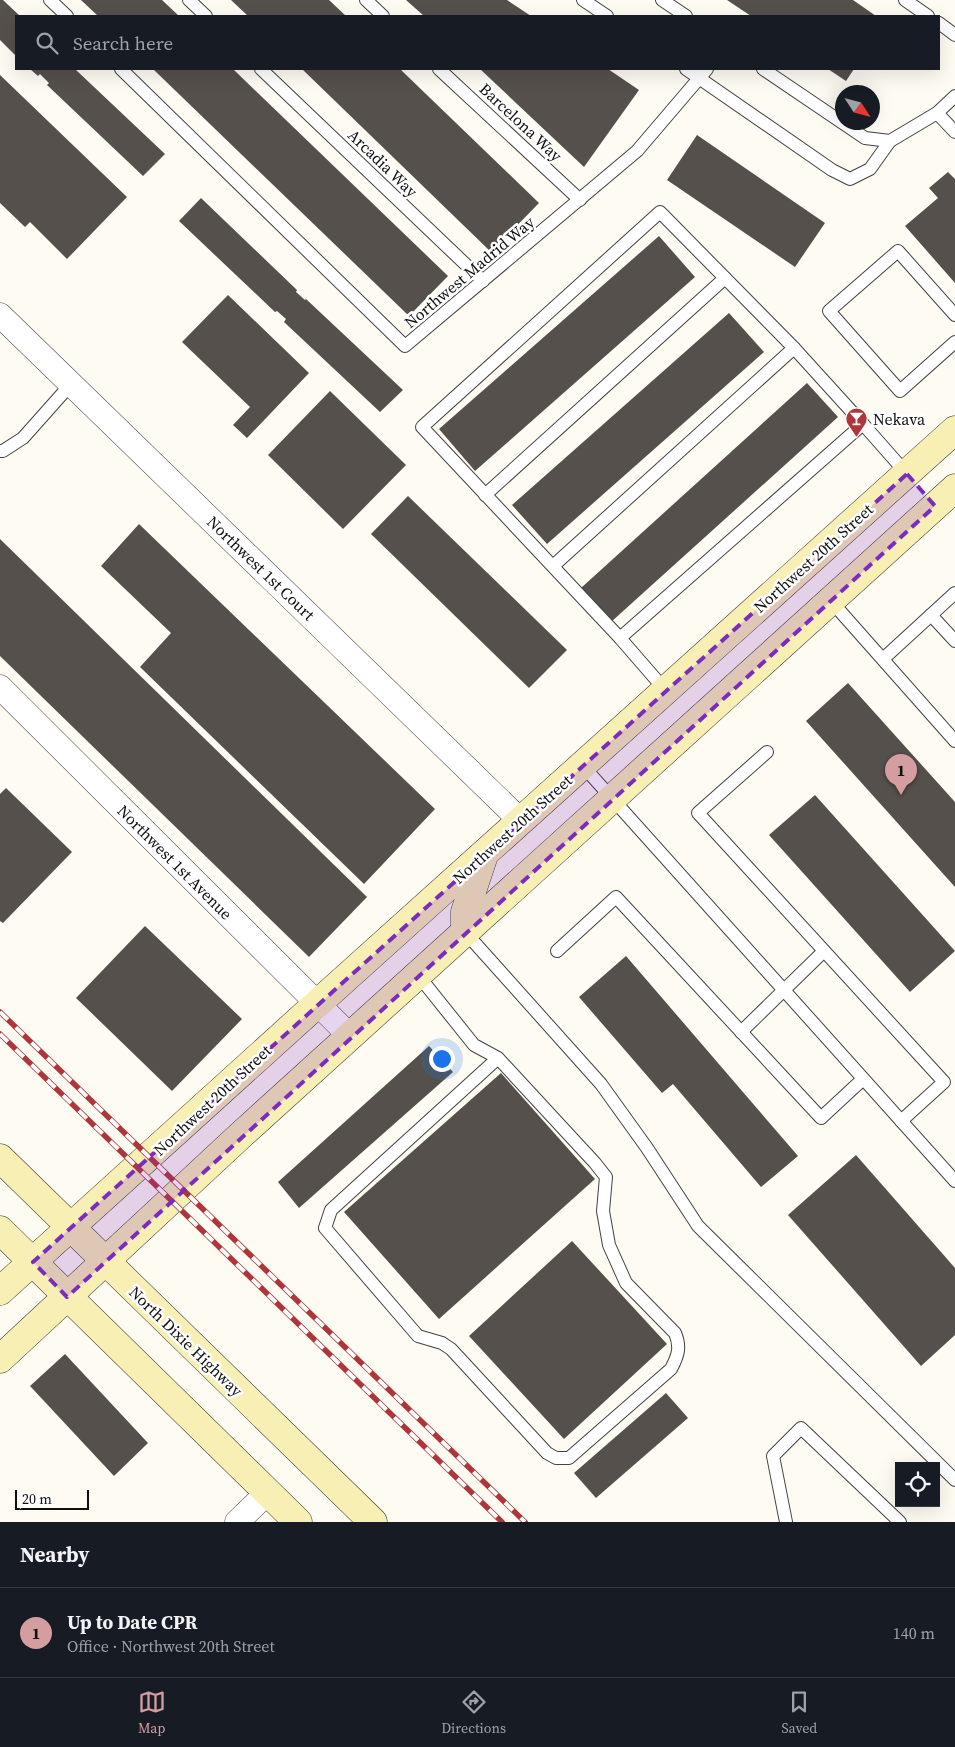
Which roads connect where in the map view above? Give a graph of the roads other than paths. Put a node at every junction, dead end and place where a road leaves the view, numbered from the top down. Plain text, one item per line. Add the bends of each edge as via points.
1 (50, 0) edge
2 (189, 0) edge
3 (366, 0) edge
4 (583, 0) edge
5 (662, 0) edge
6 (905, 0) edge
7 (66, 15) edge
8 (205, 15) edge
9 (382, 15) edge
10 (606, 15) edge
11 (684, 15) edge
12 (927, 15) edge
13 (940, 25) edge
14 (955, 35) edge
15 (122, 70) edge
16 (262, 70) edge
17 (440, 70) edge
18 (690, 70) edge
19 (765, 70) edge
20 (703, 73) edge
21 (955, 96) edge
22 (937, 113) junction
23 (955, 132) edge
24 (890, 141) junction
25 (580, 200) junction
26 (725, 278) junction
27 (483, 281) junction
28 (955, 315) edge
29 (4, 326) edge
30 (955, 342) edge
31 (794, 348) junction
32 (72, 384) junction
33 (863, 424) junction
34 (955, 430) edge
35 (0, 451) edge
36 (907, 474) junction
37 (485, 494) junction
38 (945, 497) edge
39 (553, 566) junction
40 (955, 594) edge
41 (831, 601) junction
42 (931, 615) junction
43 (620, 638) junction
44 (955, 641) edge
45 (883, 659) junction
46 (0, 687) edge
47 (666, 691) junction
48 (955, 741) edge
49 (767, 752) dead end
50 (582, 766) junction
51 (612, 799) junction
52 (521, 821) junction
53 (484, 854) junction
54 (465, 932) junction
55 (557, 951) dead end
56 (824, 951) junction
57 (418, 975) junction
58 (784, 991) junction
59 (316, 1004) junction
60 (741, 1032) junction
61 (350, 1036) junction
62 (498, 1058) junction
63 (863, 1079) junction
64 (901, 1121) junction
65 (0, 1158) edge
66 (955, 1181) edge
67 (71, 1228) junction
68 (0, 1230) edge
69 (33, 1262) junction
70 (104, 1262) junction
71 (0, 1291) edge
72 (67, 1297) junction
73 (0, 1359) edge
74 (955, 1480) edge
75 (267, 1492) junction
76 (238, 1522) edge
77 (298, 1522) edge
78 (373, 1522) edge
79 (786, 1522) edge
80 (900, 1522) edge

1 - 7 lane
2 - 8 lane
3 - 9 lane
4 - 10 lane
5 - 11 lane
6 - 12 lane
13 - 14 lane
15 - 27 lane, Northwest Madrid Way via 405,346
16 - 27 lane, Arcadia Way
17 - 25 lane, Barcelona Way
18 - 20 lane
19 - 24 lane via 865,138
20 - 24 lane via 832,170 850,179 870,169
20 - 25 lane, Northwest Madrid Way via 638,151
21 - 22 lane
22 - 23 lane
22 - 24 lane
25 - 27 lane, Northwest Madrid Way
26 - 31 lane
26 - 37 lane
26 - 37 lane via 660,212 443,407 422,427
28 - 30 lane via 898,251 830,311 900,391
29 - 32 street, Northwest 1st Court
31 - 33 lane
31 - 39 lane
32 - 35 lane via 23,438
32 - 52 street, Northwest 1st Court
33 - 36 lane
33 - 43 lane
34 - 36 street, Northwest 20th Street
36 - 38 street
36 - 47 street, Northwest 20th Street
37 - 39 lane
38 - 41 street
39 - 43 lane
40 - 42 lane
41 - 45 lane
41 - 51 street
42 - 44 lane
42 - 45 lane
43 - 47 lane
45 - 48 lane
46 - 59 street, Northwest 1st Avenue
47 - 50 street, Northwest 20th Street
49 - 56 lane via 698,813
50 - 51 lane
50 - 52 street, Northwest 20th Street
51 - 54 street
51 - 58 lane
52 - 53 street, Northwest 20th Street
53 - 54 street via 465,912
53 - 59 street, Northwest 20th Street
54 - 57 street
54 - 74 lane via 601,1084 698,1226
55 - 60 lane via 616,897
56 - 58 lane
56 - 64 lane via 944,1082
57 - 61 street
57 - 62 lane via 474,1045
58 - 60 lane
58 - 63 lane
59 - 61 street, Northwest 1st Avenue
59 - 67 street, Northwest 20th Street
60 - 63 lane via 821,1118
61 - 70 street
62 - 62 lane via 606,1177 603,1211 609,1245 626,1283 675,1333 679,1342 678,1356 671,1369 569,1458 556,1458 547,1453 451,1349 418,1336 325,1228 331,1210
63 - 64 lane
64 - 66 lane
65 - 67 street, North Dixie Highway
67 - 69 street, Northwest 20th Street
67 - 70 street, North Dixie Highway
68 - 69 street
69 - 71 street, Northwest 20th Street
69 - 72 street
70 - 72 street
70 - 78 street, North Dixie Highway
72 - 73 street
72 - 75 street
75 - 76 street
75 - 77 street
79 - 80 lane via 773,1456 801,1428

